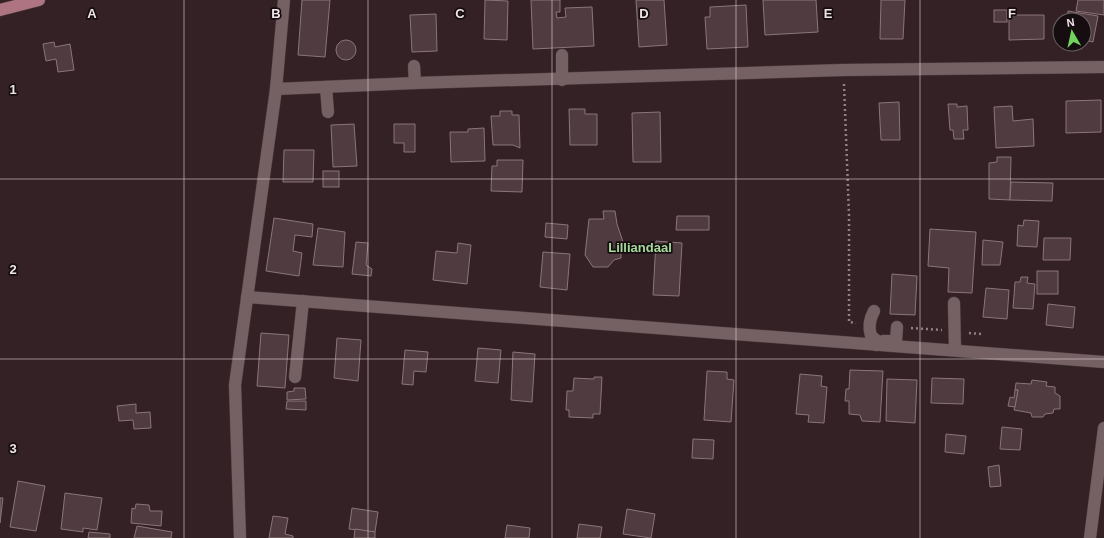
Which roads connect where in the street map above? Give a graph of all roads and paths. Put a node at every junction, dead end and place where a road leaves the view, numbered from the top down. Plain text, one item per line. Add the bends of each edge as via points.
1 (39, 0) edge
2 (284, 0) edge
3 (0, 10) edge
4 (562, 55) dead end
5 (414, 66) dead end
6 (1104, 67) edge
7 (843, 70) junction
8 (562, 80) junction
9 (415, 83) junction
10 (326, 87) junction
11 (276, 89) junction
12 (328, 112) dead end
13 (247, 297) junction
14 (303, 301) junction
15 (954, 303) dead end
16 (874, 311) dead end
17 (869, 324) junction
18 (897, 327) joint
19 (954, 331) junction
20 (981, 334) dead end
21 (876, 343) junction
22 (955, 350) junction
23 (1104, 362) edge
24 (295, 377) dead end
25 (1104, 428) edge
26 (240, 538) edge
27 (1090, 538) edge

1 - 3 main road
2 - 11 street
4 - 8 street
5 - 9 street
6 - 7 street
7 - 8 street
7 - 17 path via 849,215 849,322
8 - 9 street
9 - 10 street
10 - 11 street
10 - 12 street
11 - 13 street
13 - 14 street
13 - 26 street via 235,386
14 - 21 street
14 - 24 street
15 - 19 street
16 - 17 street
17 - 21 street via 871,336
18 - 19 path
18 - 21 street via 896,341
19 - 20 path
19 - 22 street
21 - 22 street
22 - 23 street
25 - 27 street

